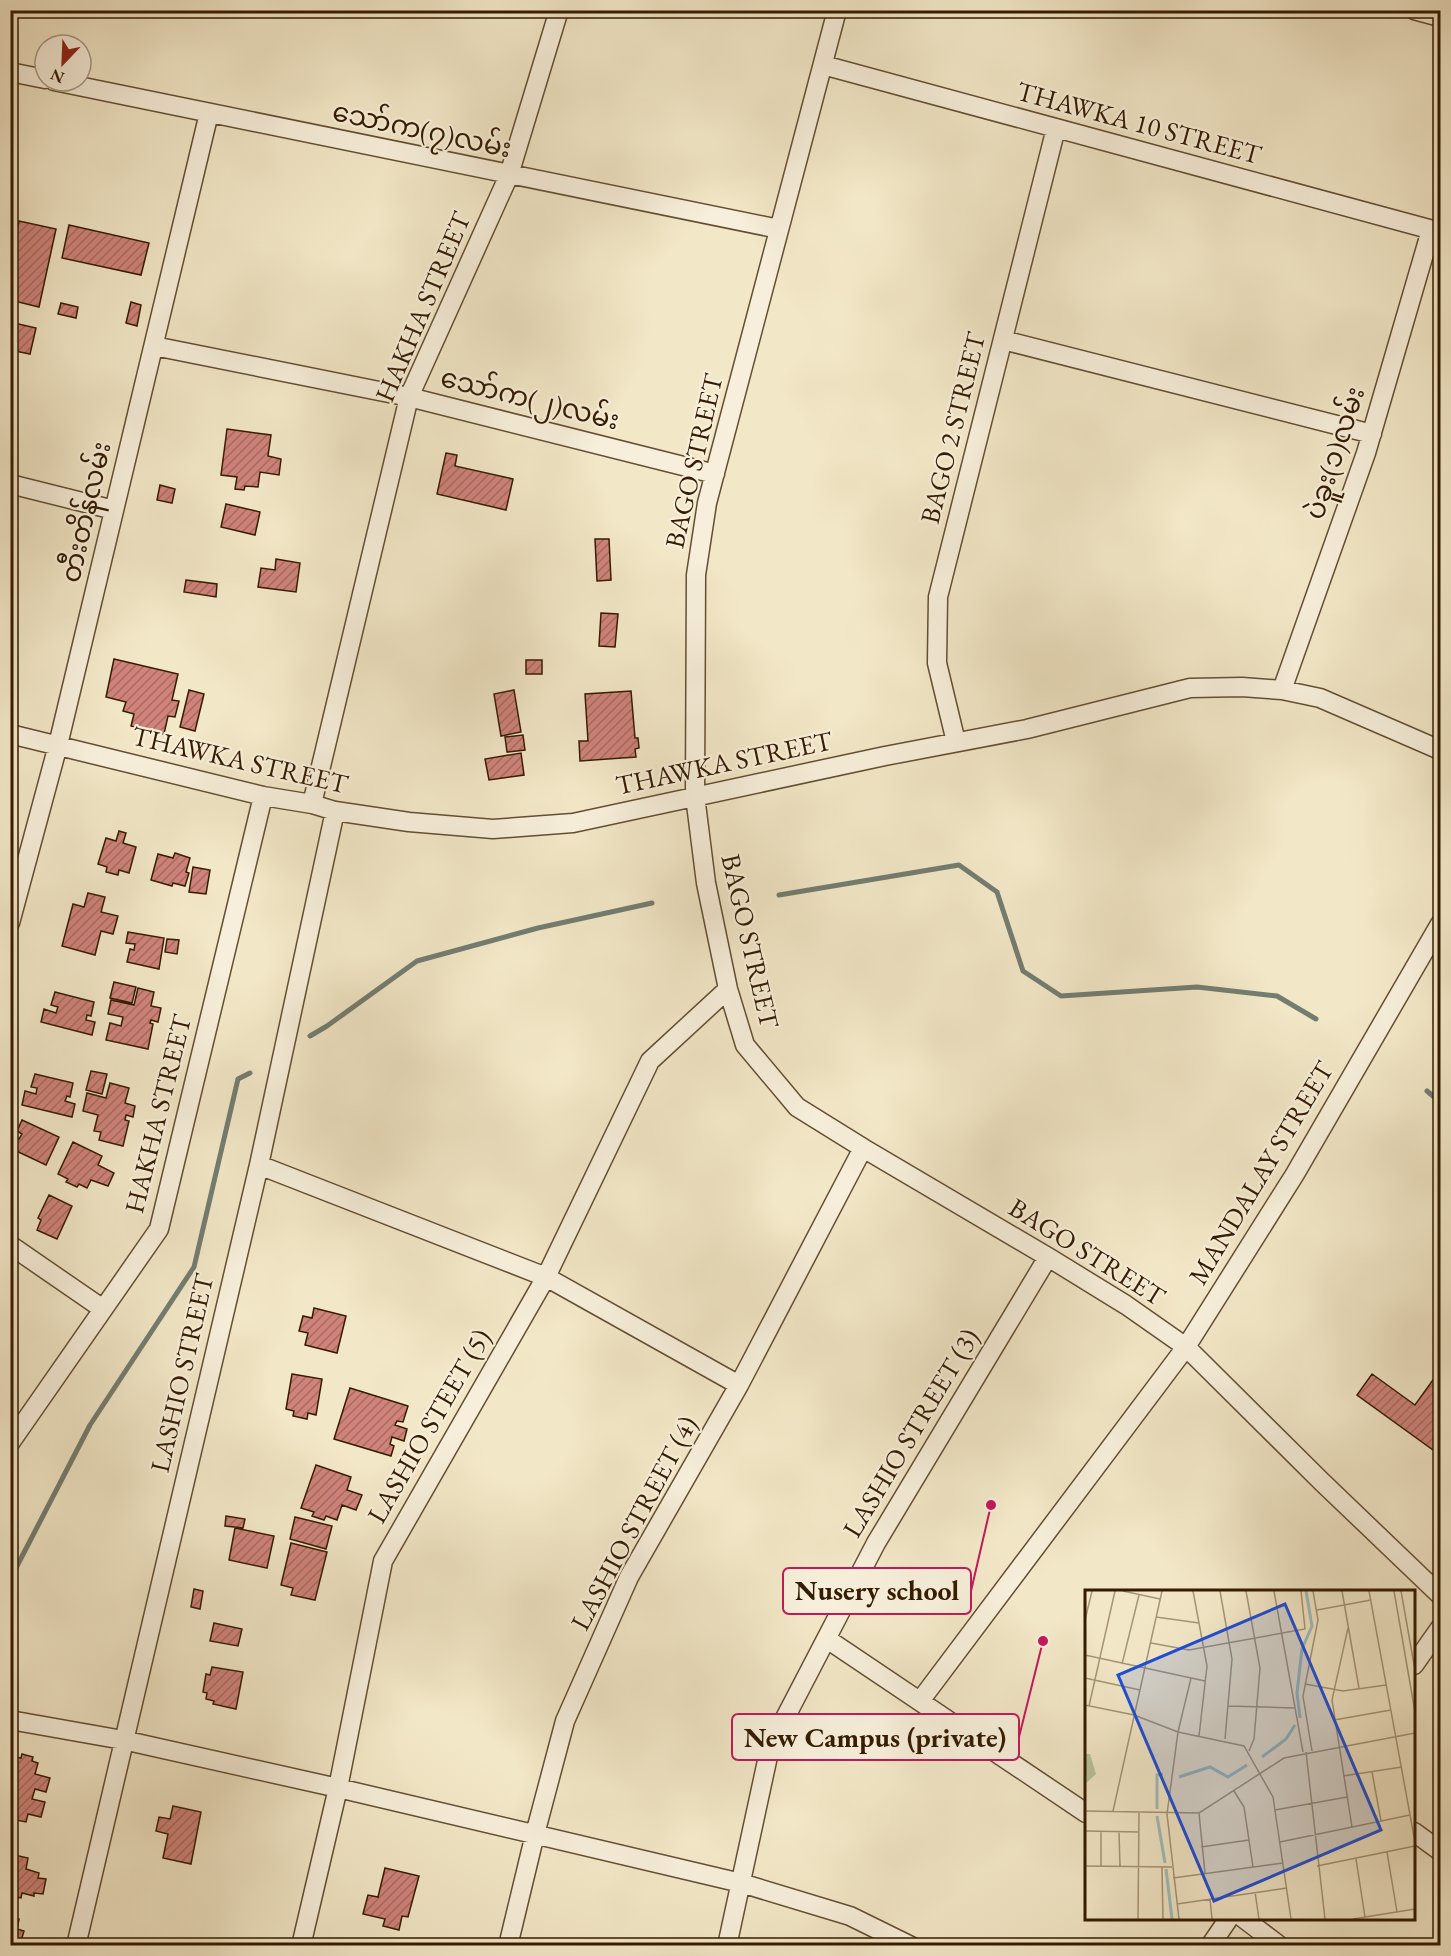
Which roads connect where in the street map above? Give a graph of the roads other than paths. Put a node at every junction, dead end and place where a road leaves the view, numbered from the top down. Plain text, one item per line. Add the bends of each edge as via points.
1 (559, 10) edge
2 (837, 10) edge
3 (1414, 10) edge
4 (1440, 17) edge
5 (823, 65) junction
6 (10, 72) edge
7 (33, 77) edge
8 (93, 89) edge
9 (209, 113) junction
10 (1056, 128) junction
11 (509, 175) junction
12 (779, 229) junction
13 (1436, 231) edge
14 (1003, 340) junction
15 (154, 346) junction
16 (410, 397) junction
17 (1372, 434) junction
18 (715, 474) junction
19 (10, 484) edge
20 (114, 510) junction
21 (1282, 690) junction
22 (10, 734) edge
23 (956, 742) junction
24 (58, 745) junction
25 (1440, 750) edge
26 (263, 796) junction
27 (695, 796) junction
28 (312, 804) junction
29 (335, 812) junction
30 (10, 922) edge
31 (1440, 924) edge
32 (728, 989) junction
33 (863, 1148) junction
34 (260, 1165) junction
35 (10, 1245) edge
36 (1048, 1257) junction
37 (546, 1277) junction
38 (103, 1309) junction
39 (1186, 1347) junction
40 (739, 1385) junction
41 (10, 1443) edge
42 (1440, 1595) edge
43 (1440, 1628) edge
44 (827, 1639) junction
45 (1415, 1662) edge
46 (920, 1701) junction
47 (10, 1720) edge
48 (123, 1740) junction
49 (338, 1788) junction
50 (1085, 1812) edge
51 (1415, 1833) edge
52 (535, 1834) junction
53 (1440, 1851) edge
54 (741, 1883) junction
55 (1228, 1920) edge
56 (1246, 1920) edge
57 (76, 1946) edge
58 (301, 1946) edge
59 (508, 1946) edge
60 (727, 1946) edge
61 (911, 1946) edge
62 (1210, 1946) edge
63 (1280, 1946) edge

1 - 11 street, HAKHA STREET
2 - 5 street, BAGO STREET
3 - 4 street
5 - 10 street, THAWKA 10 STREET
5 - 12 street, BAGO STREET
6 - 7 street
8 - 9 street, သော်က(၇)လမ်း
9 - 11 street, သော်က(၇)လမ်း
9 - 15 street, တီးတိန်လမ်း
10 - 13 street, THAWKA 10 STREET
10 - 14 street, BAGO 2 STREET
11 - 12 street, သော်က(၇)လမ်း
11 - 16 street, HAKHA STREET
12 - 18 street, BAGO STREET
13 - 17 street, ပဲခူး(၁)လမ်း
14 - 17 street
14 - 23 street, BAGO 2 STREET via 938,597 937,663
15 - 16 street, သော်က(၂)လမ်း
15 - 20 street, တီးတိန်လမ်း
16 - 18 street, သော်က(၂)လမ်း
16 - 28 street, HAKHA STREET
17 - 21 street, ပဲခူး(၁)လမ်း
18 - 27 street, BAGO STREET via 696,575
19 - 20 street
20 - 24 street, တီးတိန်လမ်း
21 - 23 street, THAWKA STREET via 1190,688 1027,729
21 - 25 street, THAWKA STREET via 1320,699
22 - 24 street, THAWKA STREET
23 - 27 street, THAWKA STREET
24 - 26 street, THAWKA STREET
24 - 30 street, တီးတိန်လမ်း
26 - 28 street, THAWKA STREET
26 - 38 street, HAKHA STREET via 159,1229
27 - 29 street, THAWKA STREET via 573,823 493,828
27 - 32 street, BAGO STREET via 706,883
28 - 29 street, THAWKA STREET
29 - 34 street, LASHIO STREET
31 - 39 street, MANDALAY STREET via 1295,1174
32 - 33 street, BAGO STREET via 745,1045 797,1107
32 - 37 street, LASHIO STEET (5) via 650,1061
33 - 36 street, BAGO STREET
33 - 40 street, LASHIO STREET (4)
34 - 37 street
34 - 48 street, LASHIO STREET
35 - 38 street
36 - 39 street, BAGO STREET
36 - 44 street, LASHIO STREET (3) via 876,1543
37 - 40 street
37 - 49 street, LASHIO STEET (5) via 383,1561
38 - 41 street, HAKHA STREET
39 - 42 street, BAGO STREET
39 - 46 street, MANDALAY STREET
40 - 52 street, LASHIO STREET (4) via 629,1577 565,1721
43 - 45 street
44 - 46 street
44 - 54 street, LASHIO STREET (3) via 770,1747
46 - 50 street
47 - 48 street
48 - 49 street
48 - 57 street, LASHIO STREET
49 - 52 street
49 - 58 street, LASHIO STEET (5)
51 - 53 street
52 - 54 street
52 - 59 street, LASHIO STREET (4)
54 - 60 street, LASHIO STREET (3)
54 - 61 street via 850,1916
55 - 62 street
56 - 63 street

